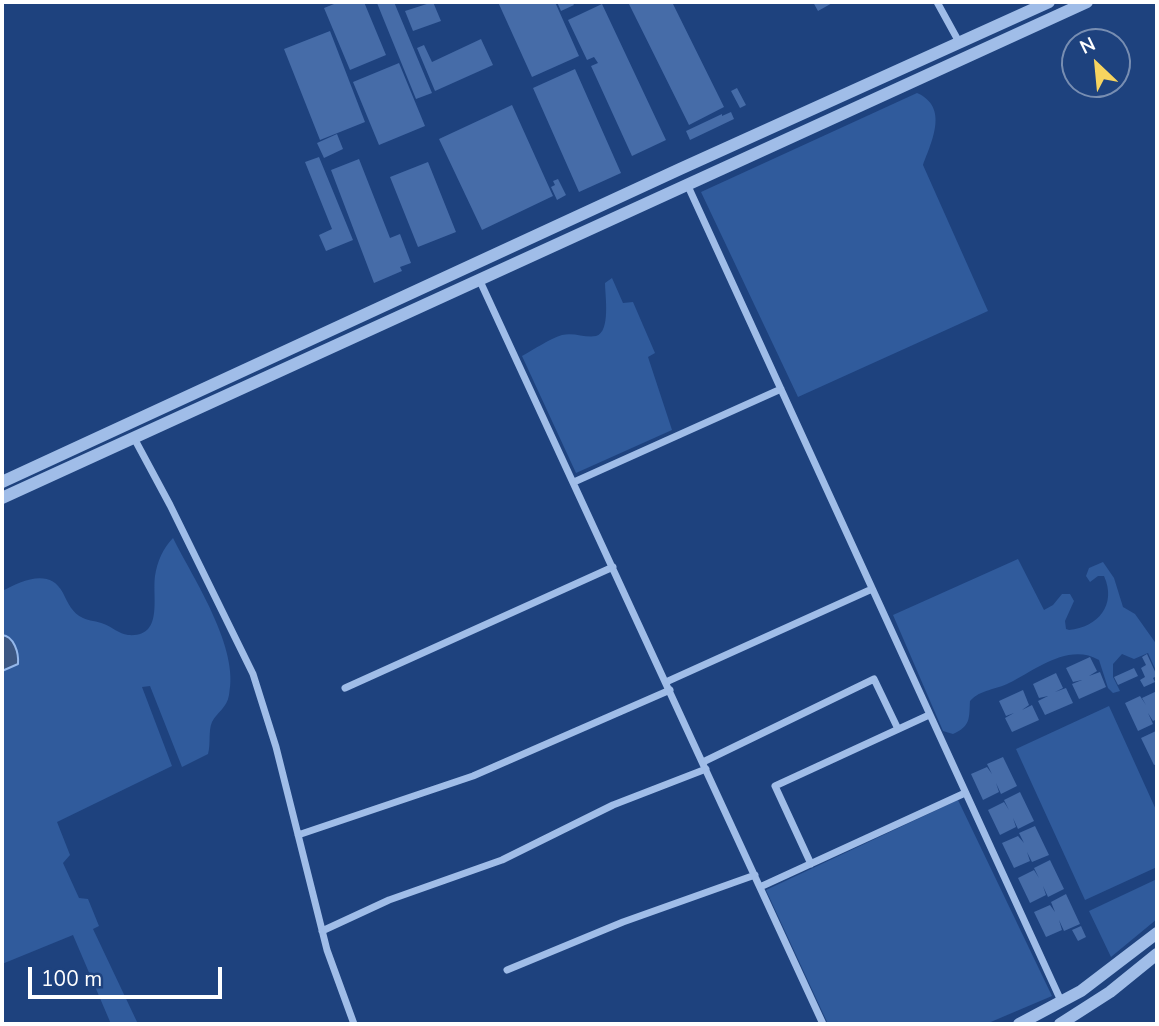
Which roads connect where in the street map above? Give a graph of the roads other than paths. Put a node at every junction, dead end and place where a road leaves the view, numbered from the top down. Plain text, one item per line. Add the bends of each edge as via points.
1 (937, 2) edge
2 (1049, 2) edge
3 (1087, 2) edge
4 (959, 42) junction
5 (966, 57) junction
6 (680, 169) junction
7 (688, 184) junction
8 (479, 279) junction
9 (781, 389) junction
10 (133, 437) junction
11 (2, 482) edge
12 (574, 482) junction
13 (2, 498) edge
14 (613, 567) junction
15 (872, 589) junction
16 (668, 686) junction
17 (345, 688) dead end
18 (929, 715) junction
19 (898, 729) junction
20 (705, 765) junction
21 (965, 793) junction
22 (298, 835) junction
23 (811, 864) junction
24 (755, 875) junction
25 (760, 887) junction
26 (323, 932) junction
27 (1157, 933) edge
28 (1157, 954) edge
29 (507, 970) dead end
30 (1062, 1003) junction
31 (1065, 1022) edge
32 (354, 1024) edge
33 (823, 1024) edge
34 (1019, 1024) edge

1 - 4 street
2 - 4 street
3 - 5 street
4 - 5 street
4 - 6 street
5 - 7 street
6 - 7 street
6 - 11 street
7 - 8 street
7 - 9 street
8 - 10 street
8 - 12 street
9 - 12 street
9 - 15 street
10 - 13 street
10 - 22 street via 253,674
12 - 14 street
14 - 16 street
14 - 17 street
15 - 16 street
15 - 18 street
16 - 20 street
16 - 22 street via 473,776
18 - 19 street
18 - 21 street
19 - 20 street via 874,679
19 - 23 street via 775,786
20 - 24 street
20 - 26 street via 502,860 389,900
21 - 23 street
21 - 30 street
22 - 26 street
23 - 25 street
24 - 25 street
24 - 29 street
25 - 33 street
26 - 32 street
27 - 30 street
28 - 31 street
30 - 31 street
30 - 34 street

